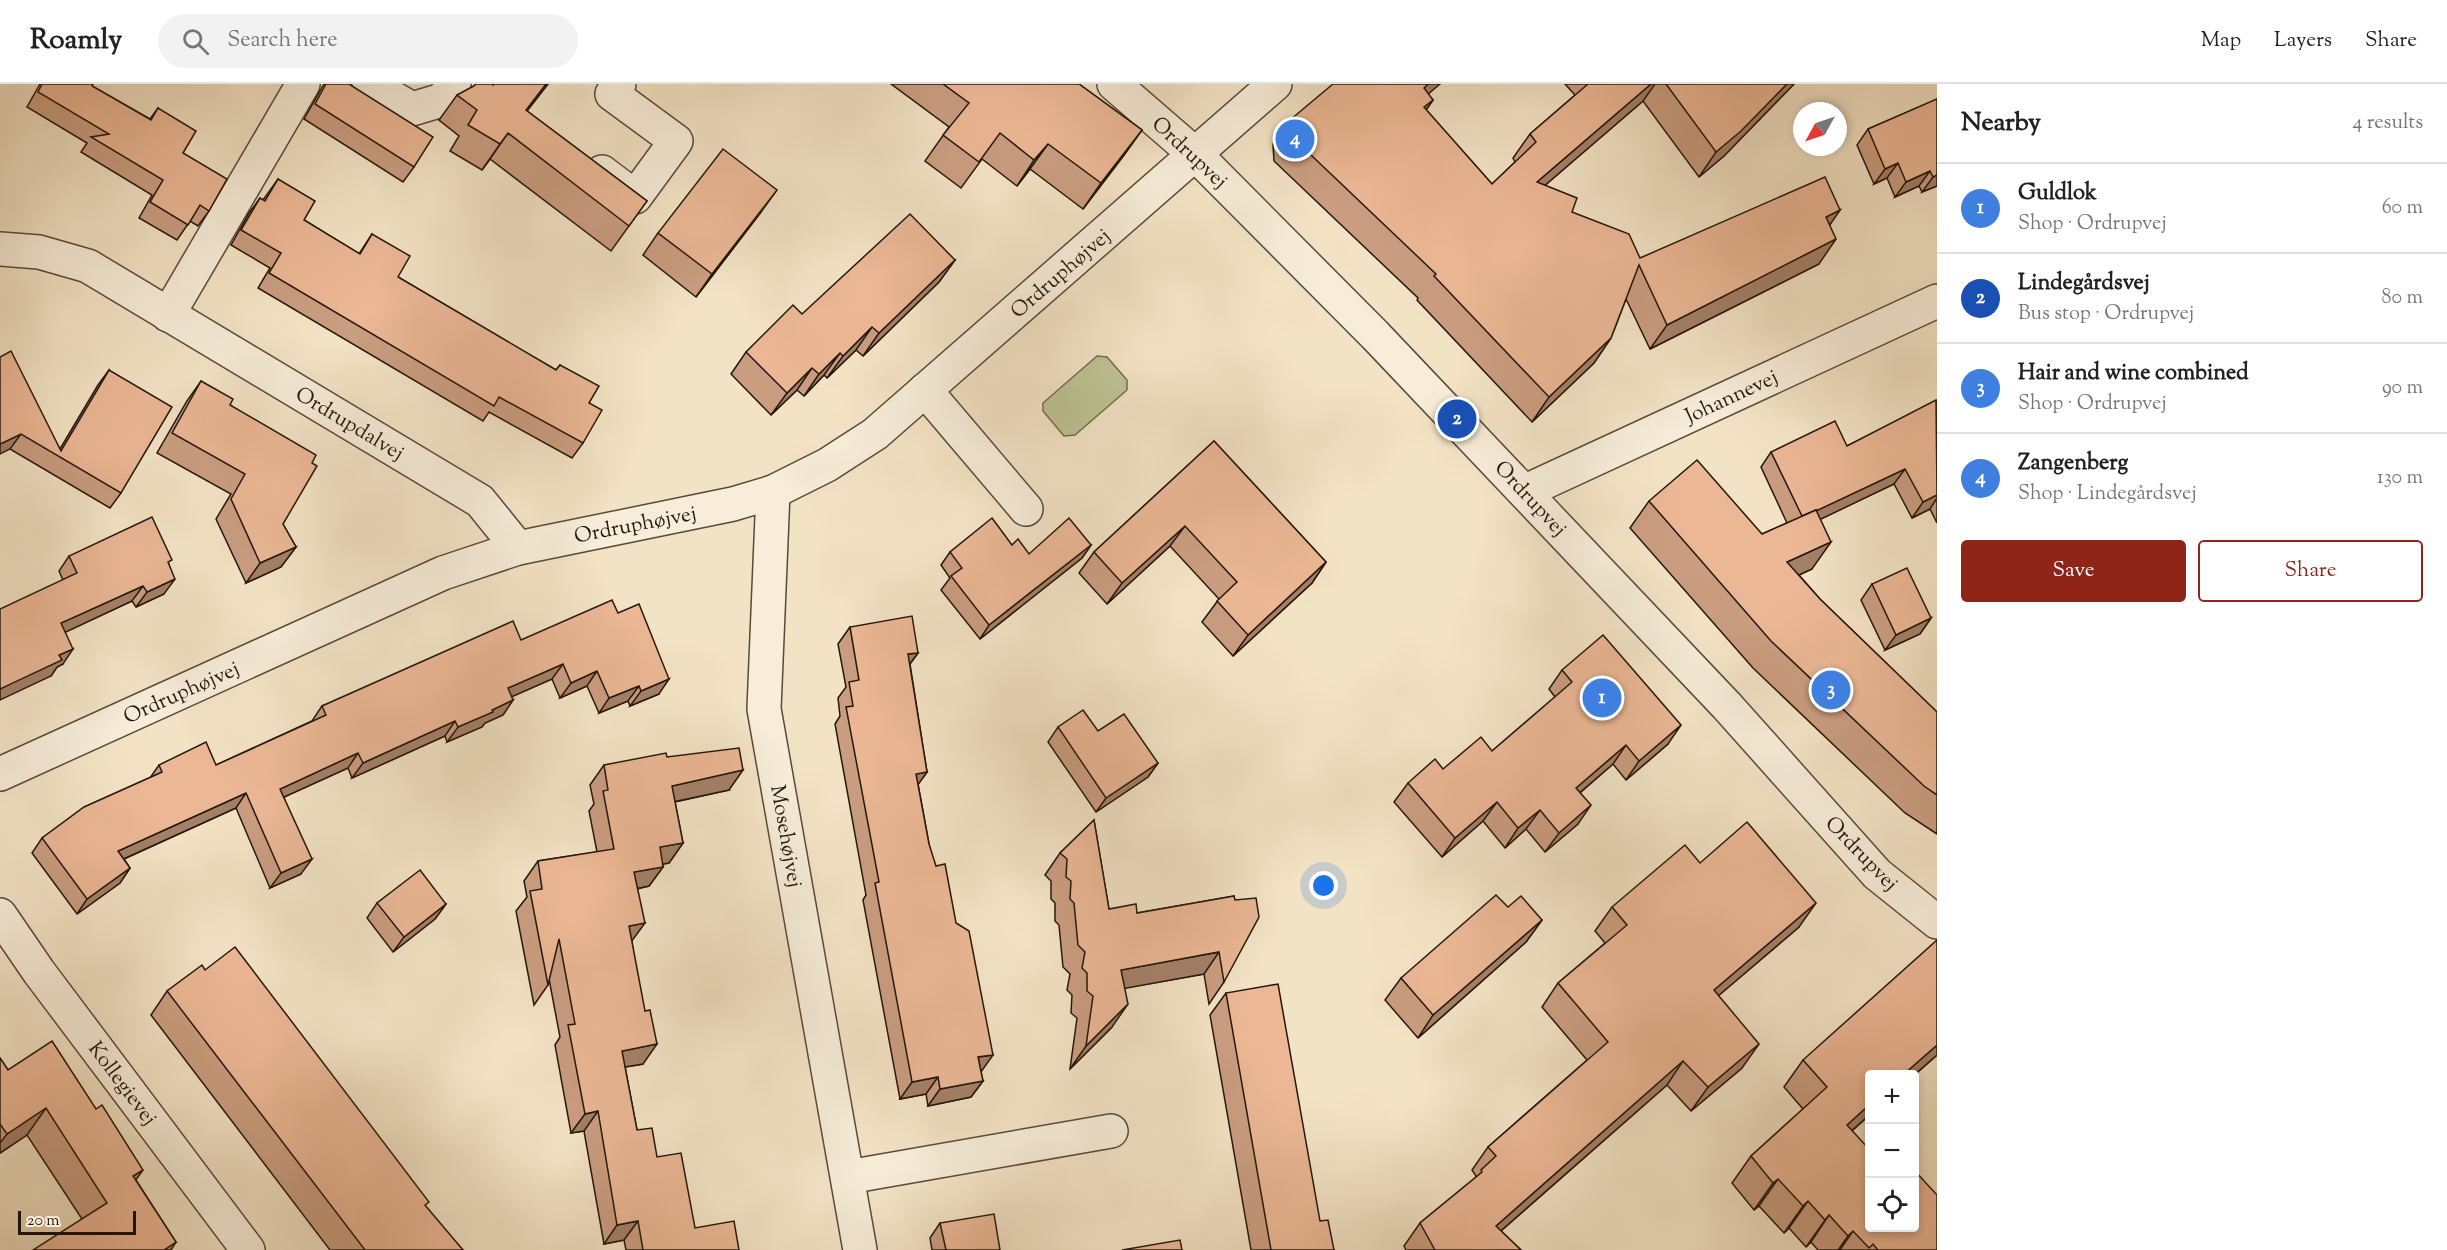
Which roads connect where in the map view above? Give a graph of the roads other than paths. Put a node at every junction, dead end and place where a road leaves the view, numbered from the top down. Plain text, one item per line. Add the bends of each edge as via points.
1 (303, 84) edge
2 (369, 84) edge
3 (454, 84) edge
4 (619, 84) edge
5 (1114, 84) edge
6 (1275, 84) edge
7 (1197, 154) junction
8 (582, 158) edge
9 (0, 249) edge
10 (1937, 301) edge
11 (168, 315) junction
12 (925, 390) junction
13 (1526, 491) junction
14 (772, 492) junction
15 (1026, 509) dead end
16 (518, 548) junction
17 (0, 774) edge
18 (0, 915) edge
19 (1934, 917) edge
20 (1112, 1131) dead end
21 (848, 1177) junction
22 (248, 1250) edge
23 (860, 1250) edge

1 - 11 street
2 - 3 street via 412,110 442,100
4 - 8 street via 612,94 675,141 635,197
5 - 7 street, Ordrupvej
6 - 7 street, Ordruphøjvej
7 - 12 street, Ordruphøjvej
7 - 13 street, Ordrupvej
9 - 11 street, Ordrupdalvej via 39,252 88,266
10 - 13 street, Johannevej
11 - 16 street, Ordrupdalvej via 480,501
12 - 14 street, Ordruphøjvej via 875,434 827,465
12 - 15 street
13 - 19 street, Ordrupvej via 1728,706 1877,874
14 - 16 street, Ordruphøjvej via 733,504
14 - 21 street, Mosehøjvej via 764,709
16 - 17 street, Ordruphøjvej via 443,573
18 - 22 street, Kollegievej
20 - 21 street
21 - 23 street, Mosehøjvej

